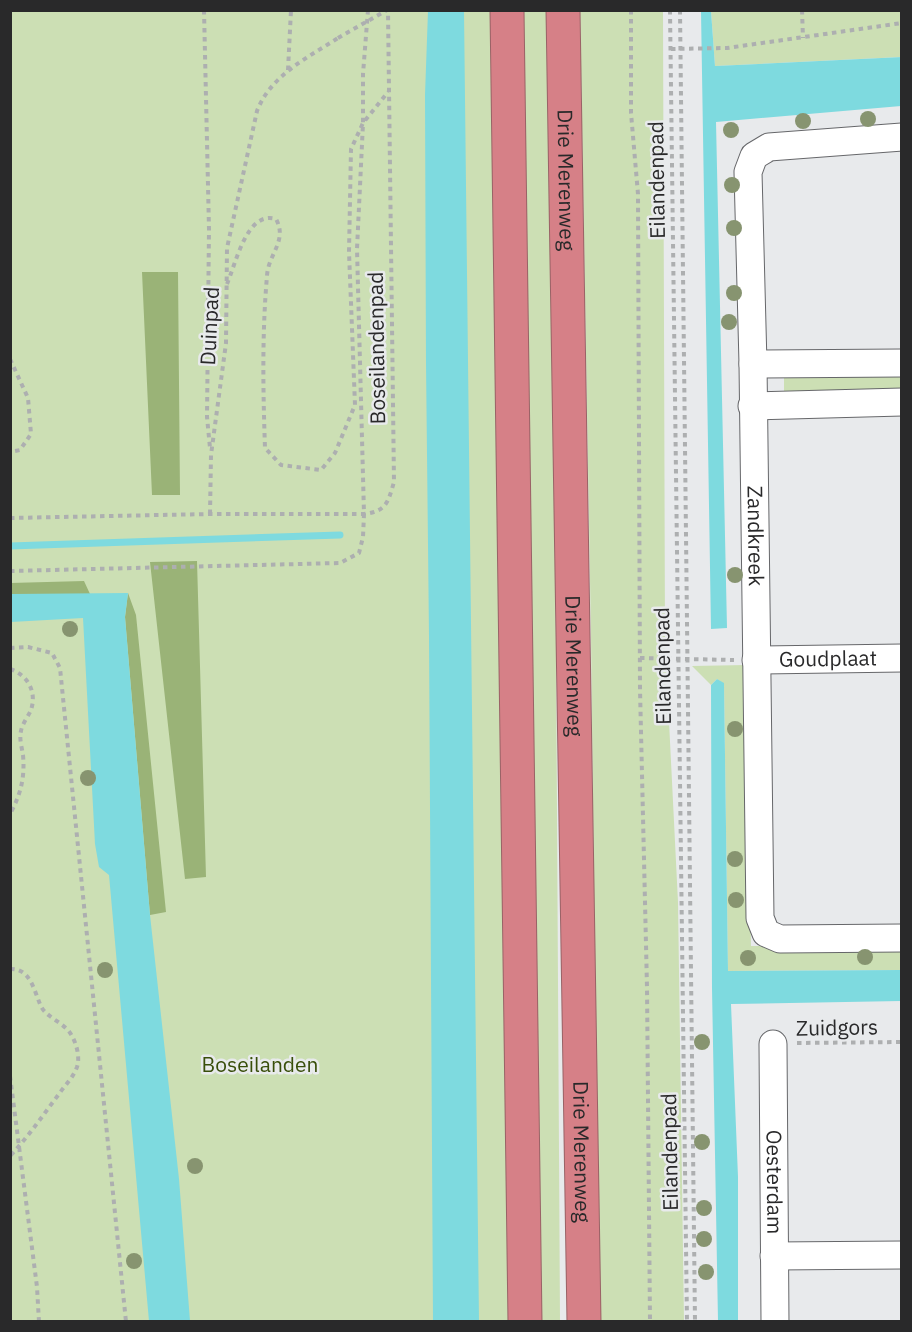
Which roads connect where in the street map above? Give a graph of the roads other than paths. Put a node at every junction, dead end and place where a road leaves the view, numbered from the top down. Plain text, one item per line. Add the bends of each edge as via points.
1 (507, 10) edge
2 (563, 10) edge
3 (902, 137) edge
4 (902, 363) edge
5 (753, 364) junction
6 (902, 402) edge
7 (752, 406) junction
8 (902, 658) edge
9 (756, 660) junction
10 (902, 938) edge
11 (773, 1044) road end
12 (902, 1255) edge
13 (774, 1256) junction
14 (525, 1322) edge
15 (584, 1322) edge
16 (774, 1322) edge

1 - 14 highway
2 - 15 highway, Drie Merenweg
3 - 5 street, Zandkreek via 769,147 754,156 748,172
4 - 5 street
5 - 7 street, Zandkreek
6 - 7 street
7 - 9 street, Zandkreek
8 - 9 street, Goudplaat
9 - 10 street, Zandkreek via 760,918 766,933 780,939
11 - 13 street, Oesterdam
12 - 13 street
13 - 16 street, Oesterdam

